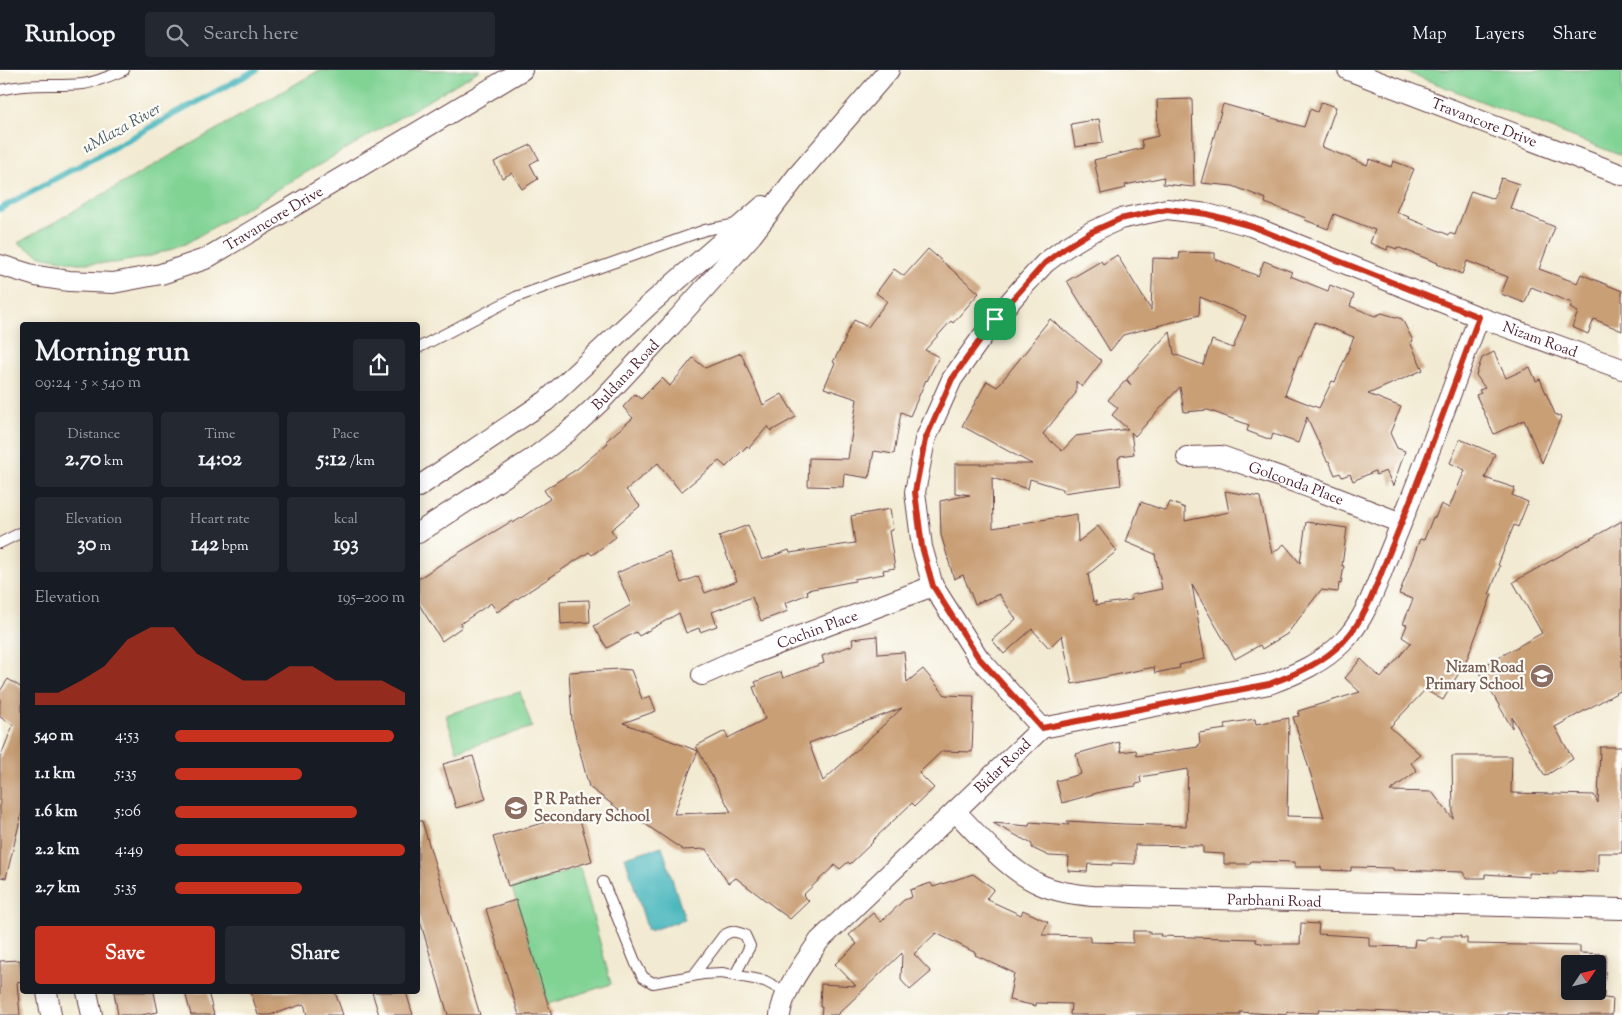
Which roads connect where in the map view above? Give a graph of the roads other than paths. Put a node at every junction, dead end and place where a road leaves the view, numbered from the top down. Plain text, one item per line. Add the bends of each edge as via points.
1 (124, 70) edge
2 (522, 70) edge
3 (889, 70) edge
4 (1348, 70) edge
5 (0, 90) edge
6 (1622, 175) edge
7 (797, 176) junction
8 (743, 223) junction
9 (0, 265) edge
10 (1479, 317) junction
11 (420, 347) edge
12 (1622, 368) edge
13 (1187, 457) dead end
14 (420, 486) edge
15 (1401, 523) junction
16 (420, 531) edge
17 (20, 533) edge
18 (0, 543) edge
19 (933, 586) junction
20 (702, 675) dead end
21 (1042, 728) junction
22 (955, 811) junction
23 (603, 882) dead end
24 (1622, 909) edge
25 (736, 975) junction
26 (693, 976) junction
27 (787, 993) junction
28 (47, 994) edge
29 (87, 994) edge
30 (51, 1015) edge
31 (92, 1015) edge
32 (780, 1015) edge

1 - 5 lane via 82,84 33,84
2 - 9 street, Travancore Drive via 205,259 161,274 112,283 44,278
3 - 7 street, Buldana Road
4 - 6 street, Travancore Drive
7 - 8 street, Buldana Road
7 - 16 street, Buldana Road via 752,235 600,402 536,457
8 - 11 lane via 705,230 516,297
8 - 14 street, Buldana Road via 546,401
10 - 12 street, Nizam Road
10 - 15 street, Bidar Road
10 - 19 street, Nizam Road via 1251,226 1207,214 1167,209 1120,219 1091,232 1045,263 1020,289 952,379 940,405 925,440 915,492 922,547
13 - 15 street, Golconda Place via 1221,456
15 - 21 street, Bidar Road via 1359,622 1327,657 1269,684
17 - 18 lane
19 - 20 street, Cochin Place
19 - 21 street, Nizam Road via 978,657
21 - 22 street, Bidar Road
22 - 24 street, Parbhani Road via 1015,869 1039,884 1064,892 1092,896
22 - 27 street, Bidar Road via 818,941
23 - 26 lane via 643,977 653,983
25 - 26 lane
25 - 26 lane via 750,946 745,935 734,931 723,936
25 - 27 lane via 765,981
27 - 32 street, Bidar Road
28 - 30 street
29 - 31 street

